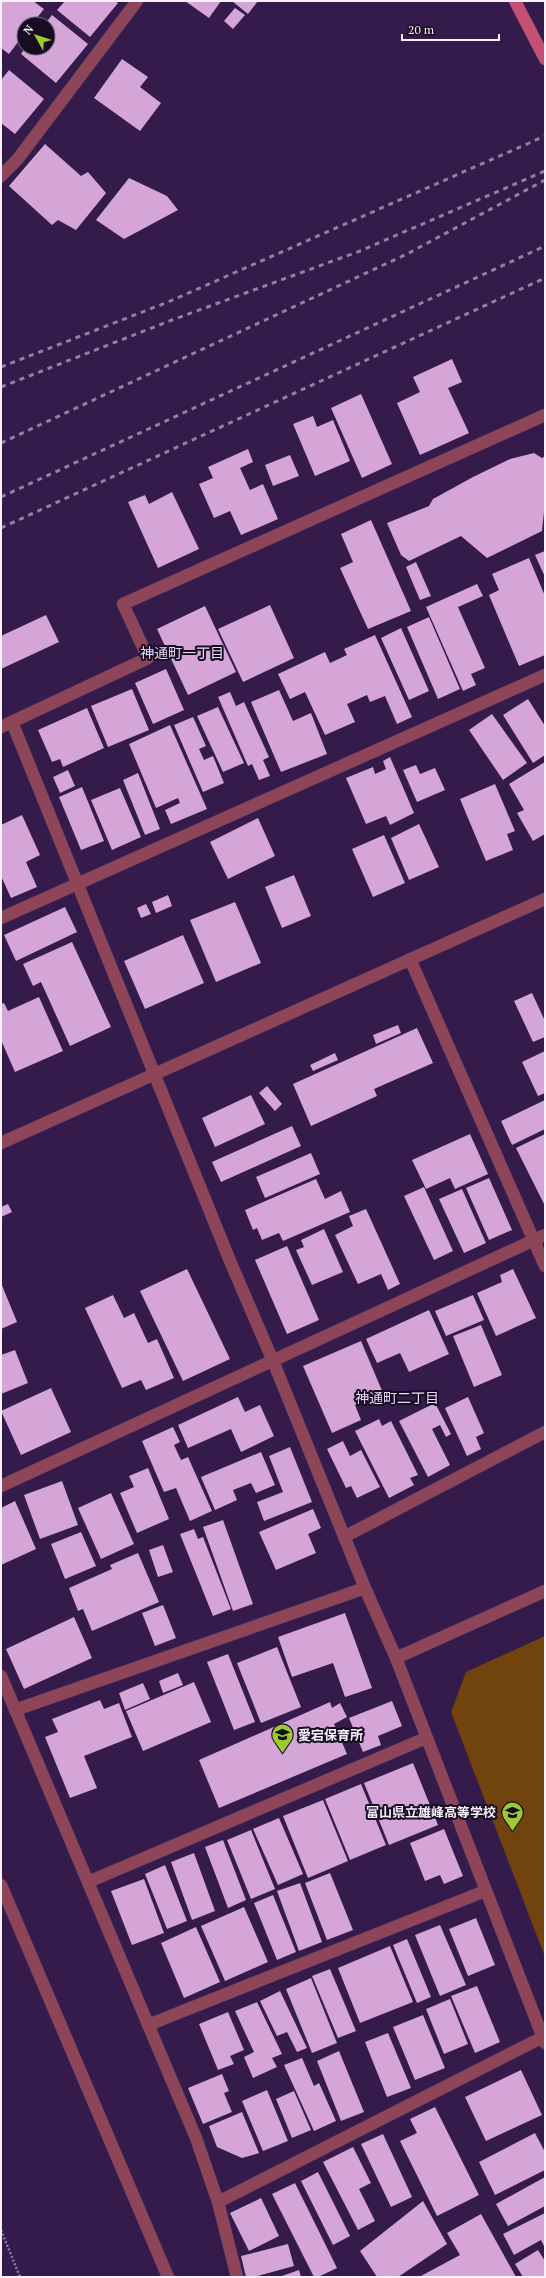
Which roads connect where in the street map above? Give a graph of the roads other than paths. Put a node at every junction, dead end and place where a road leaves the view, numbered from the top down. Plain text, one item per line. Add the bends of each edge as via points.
1 (137, 1) edge
2 (515, 1) edge
3 (545, 59) edge
4 (1, 176) edge
5 (545, 415) edge
6 (545, 675) edge
7 (12, 722) junction
8 (1, 727) edge
9 (78, 885) junction
10 (545, 899) edge
11 (1, 918) edge
12 (410, 959) junction
13 (154, 1074) junction
14 (1, 1143) edge
15 (545, 1235) edge
16 (534, 1240) junction
17 (545, 1266) edge
18 (273, 1361) junction
19 (545, 1432) edge
20 (1, 1486) edge
21 (344, 1537) junction
22 (365, 1588) junction
23 (545, 1591) edge
24 (396, 1658) junction
25 (1, 1676) edge
26 (15, 1710) junction
27 (426, 1738) junction
28 (88, 1882) junction
29 (1, 1885) edge
30 (485, 1891) junction
31 (148, 2025) junction
32 (544, 2039) edge
33 (218, 2202) junction
34 (168, 2277) edge
35 (236, 2277) edge

1 - 4 street via 17,160
2 - 3 main road
5 - 7 street via 124,604 148,658
6 - 9 street via 161,845
7 - 8 street
7 - 9 street
9 - 11 street
9 - 13 street
10 - 12 street
12 - 13 street
12 - 16 street
13 - 14 street
13 - 18 street
15 - 16 street
16 - 17 street
16 - 18 street
18 - 20 street
18 - 21 street
19 - 21 street
21 - 22 street
22 - 24 street
22 - 26 street
23 - 24 street
24 - 27 street
25 - 26 street
26 - 28 street
27 - 28 street
27 - 30 street
28 - 31 street
29 - 34 street
30 - 31 street
30 - 32 street
31 - 33 street via 196,2138
32 - 33 street
33 - 35 street

